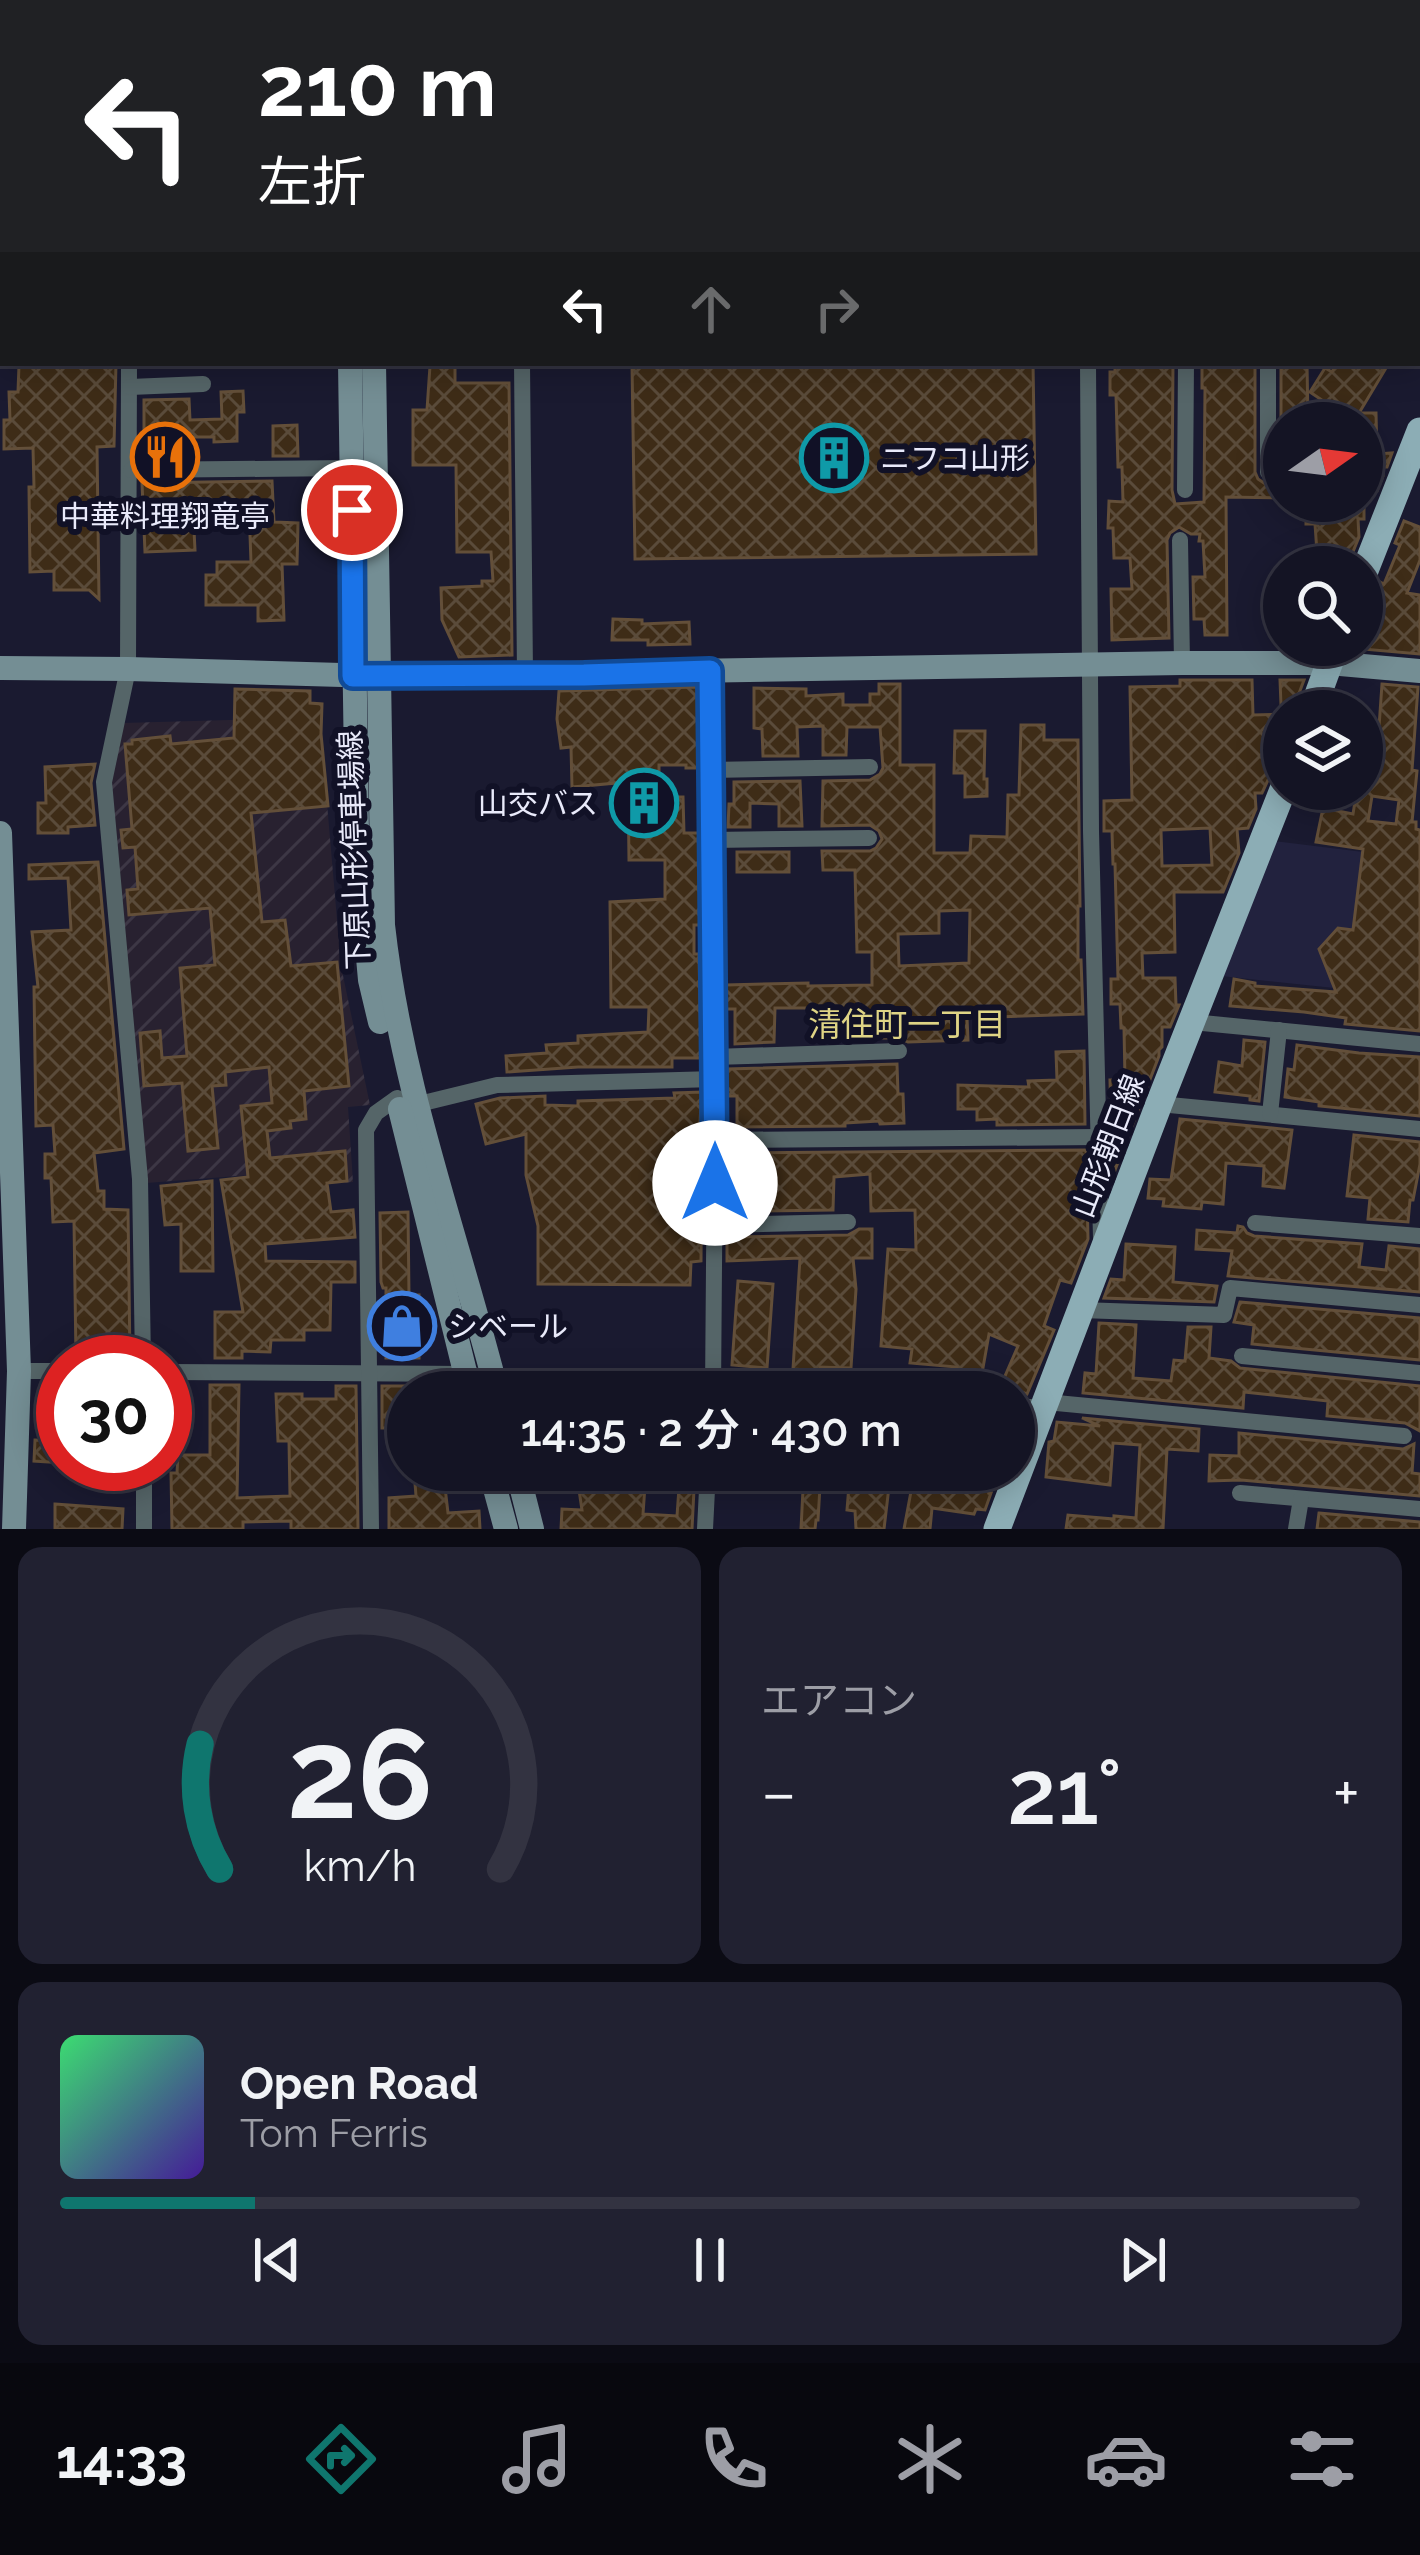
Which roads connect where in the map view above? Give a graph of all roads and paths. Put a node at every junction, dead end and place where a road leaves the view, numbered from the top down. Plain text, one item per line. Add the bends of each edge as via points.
1 (129, 366) edge
2 (350, 366) edge
3 (374, 366) edge
4 (522, 366) edge
5 (1088, 366) edge
6 (1186, 366) edge
7 (1268, 366) edge
8 (202, 384) dead end
9 (130, 387) junction
10 (1268, 402) edge
11 (1420, 430) edge
12 (351, 469) junction
13 (1412, 469) edge
14 (131, 470) junction
15 (1186, 490) dead end
16 (1180, 541) dead end
17 (1377, 546) edge
18 (1263, 658) edge
19 (1181, 663) junction
20 (1383, 663) edge
21 (1089, 666) junction
22 (0, 668) edge
23 (128, 669) junction
24 (1420, 670) edge
25 (710, 671) junction
26 (525, 674) junction
27 (365, 676) junction
28 (870, 767) dead end
29 (710, 770) junction
30 (1275, 810) edge
31 (0, 833) edge
32 (869, 838) dead end
33 (712, 840) junction
34 (1192, 1022) junction
35 (1279, 1030) junction
36 (1420, 1044) edge
37 (898, 1051) dead end
38 (715, 1057) junction
39 (715, 1079) junction
40 (406, 1101) junction
41 (1159, 1104) junction
42 (1270, 1114) junction
43 (1420, 1129) edge
44 (1097, 1137) junction
45 (715, 1140) junction
46 (848, 1222) dead end
47 (1255, 1223) dead end
48 (715, 1225) junction
49 (1420, 1236) edge
50 (1102, 1256) junction
51 (1420, 1305) edge
52 (1081, 1310) junction
53 (143, 1335) edge
54 (1242, 1356) dead end
55 (19, 1371) junction
56 (36, 1371) edge
57 (368, 1371) junction
58 (465, 1371) edge
59 (491, 1371) edge
60 (713, 1371) edge
61 (192, 1372) edge
62 (1420, 1372) edge
63 (387, 1373) edge
64 (1035, 1405) edge
65 (1045, 1405) junction
66 (1404, 1436) dead end
67 (144, 1491) edge
68 (496, 1491) edge
69 (522, 1491) edge
70 (707, 1491) edge
71 (1240, 1492) dead end
72 (1300, 1498) junction
73 (1420, 1509) edge
74 (14, 1529) edge
75 (144, 1529) edge
76 (371, 1529) edge
77 (506, 1529) edge
78 (532, 1529) edge
79 (705, 1529) edge
80 (997, 1529) edge
81 (1296, 1529) edge

1 - 9 street
2 - 12 street, 下原山形停車場線
3 - 27 street, 下原山形停車場線
4 - 26 street
5 - 21 street
6 - 15 street
7 - 10 street
8 - 9 street
9 - 14 street
11 - 13 main road
12 - 14 street
12 - 27 street, 下原山形停車場線
13 - 17 main road
14 - 23 street
16 - 19 street
18 - 19 street
19 - 21 street
20 - 24 street
21 - 25 street
21 - 44 street
22 - 23 street
23 - 27 street
23 - 53 street via 104,782 140,1179
25 - 26 street
25 - 29 street
26 - 27 street
27 - 40 street, 下原山形停車場線 via 382,925
28 - 29 street
29 - 33 street
30 - 34 main road, 山形朝日線
31 - 55 street
32 - 33 street
33 - 38 street
34 - 35 street
34 - 41 main road, 山形朝日線
35 - 36 street
35 - 42 street
37 - 38 street
38 - 39 street
39 - 40 street via 496,1085
39 - 45 street
40 - 57 street via 376,1113 366,1130
40 - 58 street, 下原山形停車場線
40 - 59 street, 下原山形停車場線
41 - 42 street
41 - 50 main road, 山形朝日線
42 - 43 street
44 - 45 street
44 - 50 street
45 - 48 street
46 - 48 street
47 - 49 street
48 - 60 street
50 - 52 main road, 山形朝日線
51 - 52 street via 1230,1288 1225,1315
52 - 65 main road, 山形朝日線
54 - 62 street
55 - 56 street
55 - 74 street
57 - 61 street
57 - 63 street
57 - 76 street
64 - 65 street
65 - 66 street
65 - 80 main road, 山形朝日線
67 - 75 street
68 - 77 street
69 - 78 street
70 - 79 street
71 - 72 street
72 - 73 street
72 - 81 street

